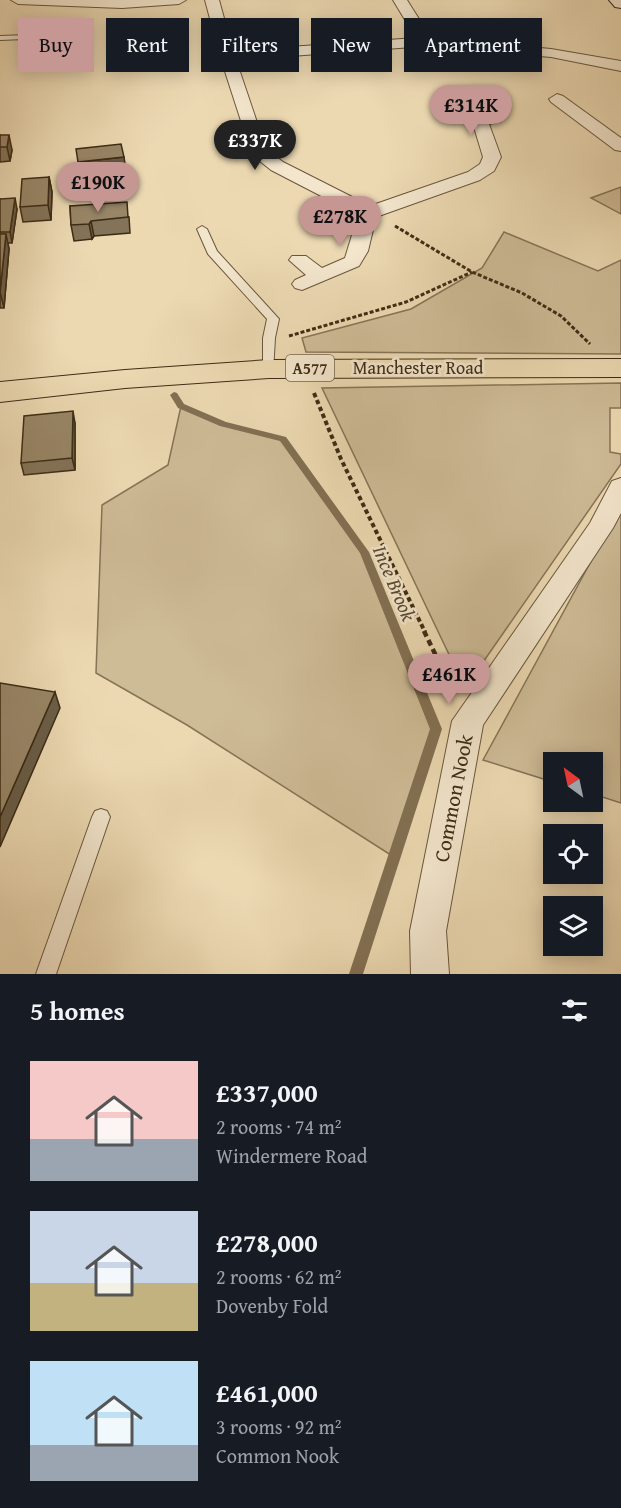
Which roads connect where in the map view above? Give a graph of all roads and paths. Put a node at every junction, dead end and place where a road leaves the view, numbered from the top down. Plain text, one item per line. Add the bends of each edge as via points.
1 (18, 0) edge
2 (179, 0) edge
3 (212, 0) edge
4 (400, 0) edge
5 (217, 18) edge
6 (411, 18) edge
7 (18, 37) edge
8 (0, 38) edge
9 (404, 44) edge
10 (299, 51) edge
11 (542, 52) edge
12 (621, 66) edge
13 (232, 72) edge
14 (556, 99) dead end
15 (446, 112) dead end
16 (621, 146) edge
17 (371, 213) junction
18 (201, 229) dead end
19 (299, 260) dead end
20 (471, 272) junction
21 (303, 368) junction
22 (612, 368) edge
23 (269, 369) junction
24 (0, 392) edge
25 (621, 487) edge
26 (468, 721) junction
27 (101, 817) dead end
28 (46, 974) edge
29 (430, 974) edge

1 - 2 street via 103,4
3 - 5 street
4 - 6 street
7 - 8 lane
9 - 10 street
11 - 12 street
13 - 17 street via 258,151 277,166
14 - 16 street
15 - 17 street via 489,119 491,162 482,172
17 - 19 street via 362,227 357,255 343,267 312,280
17 - 20 path
18 - 23 lane via 212,252 273,319
20 - 21 path via 405,301 287,336
20 - 22 path via 522,293 561,316
21 - 22 highway, Manchester Road / A577
21 - 23 highway, Manchester Road / A577
21 - 26 path via 341,459
23 - 24 highway, Manchester Road / A577
25 - 26 street, Common Nook via 600,528
26 - 29 street, Common Nook via 428,931
27 - 28 lane

